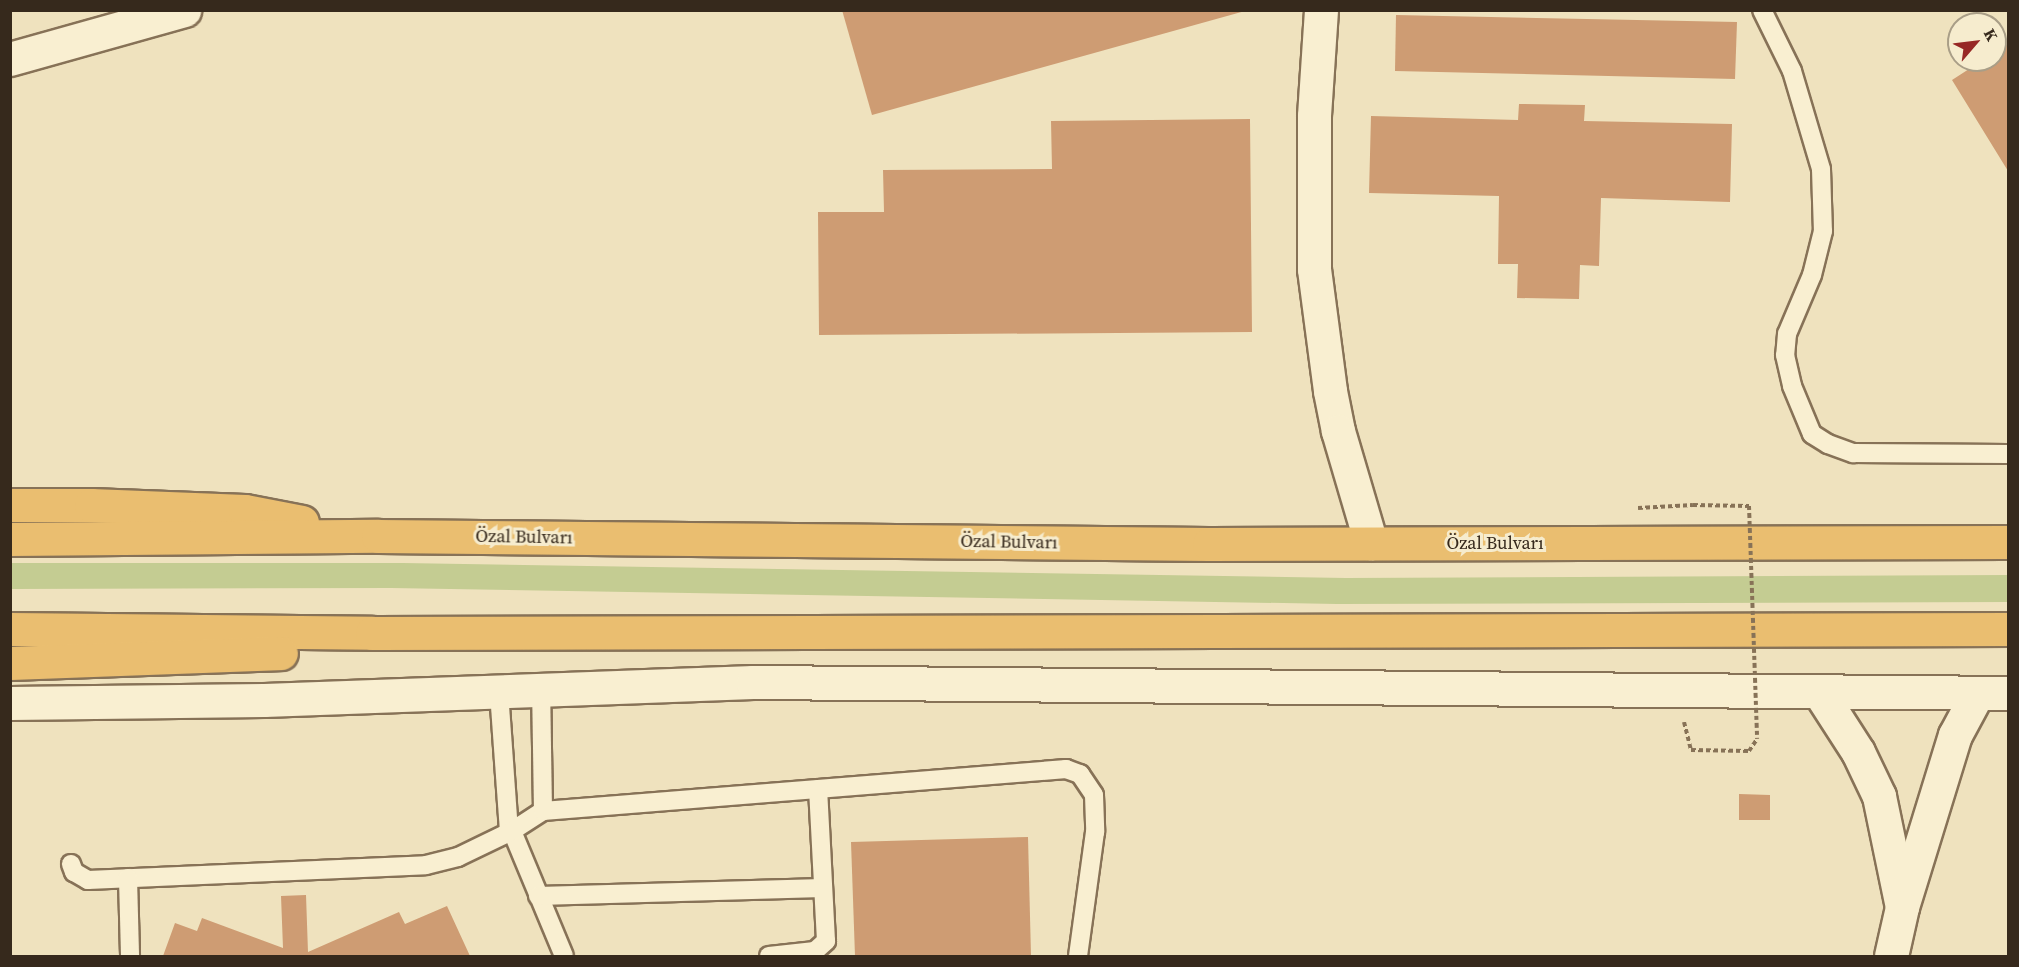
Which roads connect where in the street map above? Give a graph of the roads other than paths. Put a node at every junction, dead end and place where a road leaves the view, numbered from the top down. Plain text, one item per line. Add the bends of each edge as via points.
1 (184, 10) edge
2 (1321, 10) edge
3 (1762, 10) edge
4 (10, 59) edge
5 (2008, 454) edge
6 (10, 505) edge
7 (378, 536) junction
8 (10, 539) edge
9 (2008, 542) edge
10 (1371, 543) junction
11 (10, 629) edge
12 (2008, 629) edge
13 (372, 633) junction
14 (10, 663) edge
15 (541, 690) junction
16 (499, 692) junction
17 (1820, 693) junction
18 (1993, 694) edge
19 (10, 703) edge
20 (818, 789) junction
21 (543, 811) junction
22 (510, 832) junction
23 (71, 864) dead end
24 (128, 878) junction
25 (823, 888) junction
26 (538, 896) junction
27 (1902, 907) junction
28 (130, 957) edge
29 (564, 957) edge
30 (769, 957) edge
31 (1078, 957) edge
32 (1891, 957) edge

1 - 4 street
2 - 10 street via 1314,116 1314,269 1336,421
3 - 5 lane via 1792,71 1821,169 1824,231 1812,274 1787,334 1785,355 1792,386 1812,434 1853,453
6 - 7 highway via 246,511
7 - 8 highway, Özal Bulvarı
7 - 10 highway, Özal Bulvarı
9 - 10 highway, Özal Bulvarı
11 - 13 highway
12 - 13 highway
13 - 14 highway via 302,652
15 - 16 street
15 - 17 street via 855,682
15 - 21 lane
16 - 19 street
16 - 22 lane
17 - 18 street
17 - 27 street via 1858,752 1879,796
18 - 27 street via 1955,735
20 - 21 lane
20 - 25 lane
20 - 31 lane via 1065,769 1080,774 1094,795 1095,831
21 - 22 lane
22 - 24 lane via 458,857 426,865
22 - 26 lane
23 - 24 lane via 74,872 88,880
24 - 28 lane
25 - 26 lane
25 - 30 lane via 826,941 821,948
26 - 29 lane
27 - 32 street

